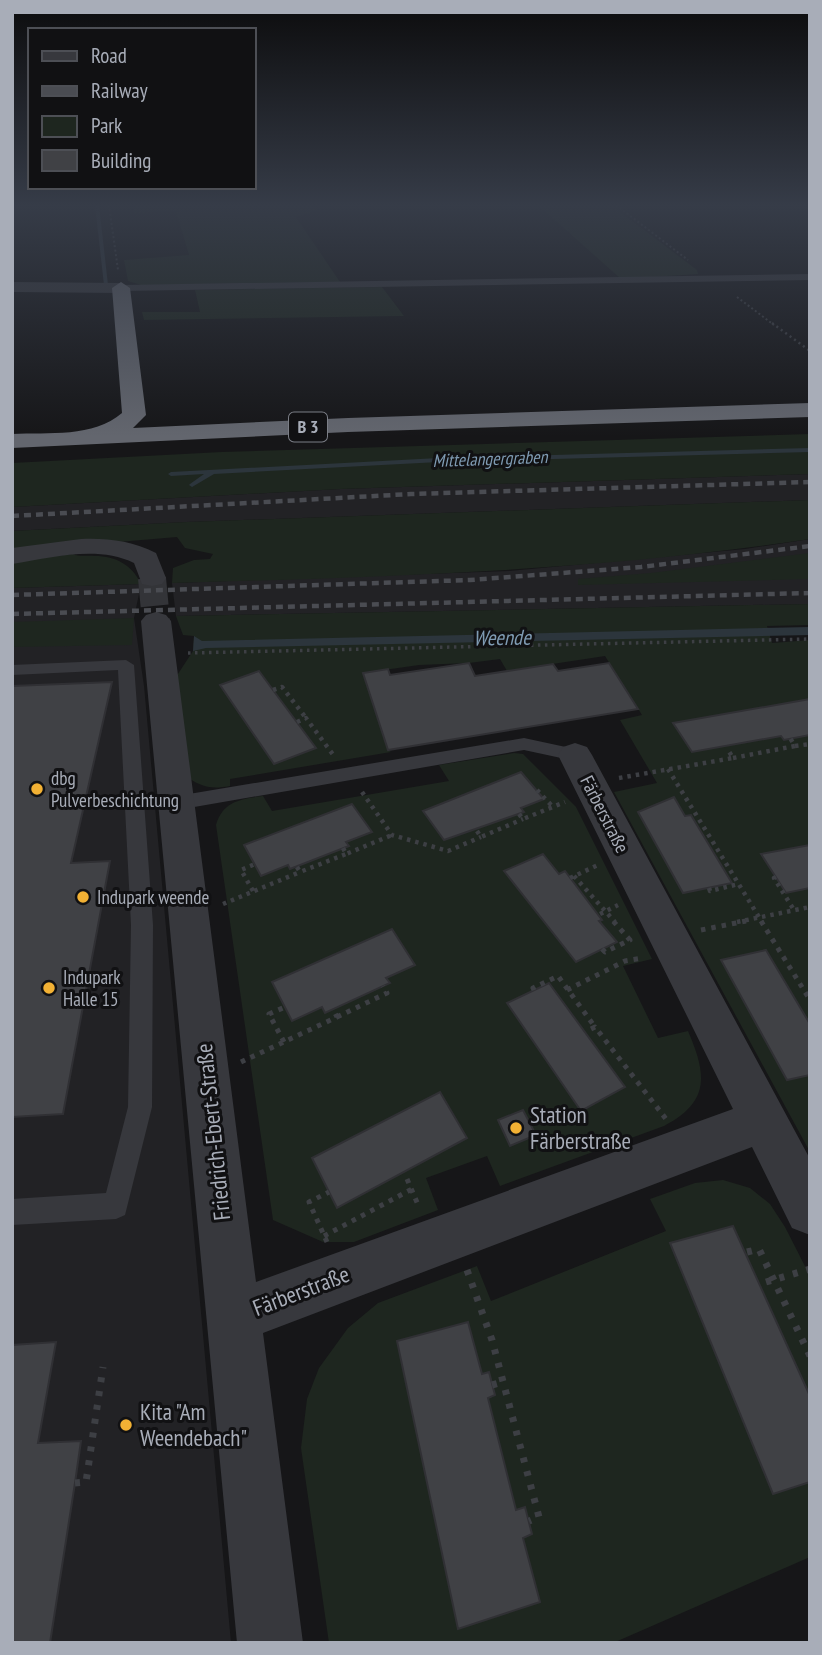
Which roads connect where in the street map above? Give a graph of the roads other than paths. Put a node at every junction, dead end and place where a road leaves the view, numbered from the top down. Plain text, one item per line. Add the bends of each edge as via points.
1 (501, 282) edge
2 (12, 287) edge
3 (121, 288) junction
4 (810, 410) edge
5 (810, 426) edge
6 (96, 436) junction
7 (12, 441) edge
8 (12, 456) edge
9 (12, 556) edge
10 (152, 578) tunnel mouth
11 (158, 637) tunnel mouth
12 (12, 670) edge
13 (575, 755) joint
14 (177, 803) junction
15 (763, 1120) junction
16 (810, 1210) edge
17 (12, 1212) edge
18 (234, 1317) junction
19 (270, 1643) edge

1 - 3 lane
2 - 3 street
3 - 6 highway via 134,415
4 - 6 highway, B 3
5 - 8 highway, B 3
6 - 7 highway, B 3
9 - 10 street via 100,547 123,550 146,559
11 - 14 street, Friedrich-Ebert-Straße
12 - 17 lane via 126,666 142,925 140,1107 116,1206
13 - 14 lane, Färberstraße via 524,744
13 - 15 street, Färberstraße
14 - 18 street, Friedrich-Ebert-Straße
15 - 16 street, Färberstraße
15 - 18 street, Färberstraße via 453,1233 332,1256
18 - 19 street, Friedrich-Ebert-Straße

